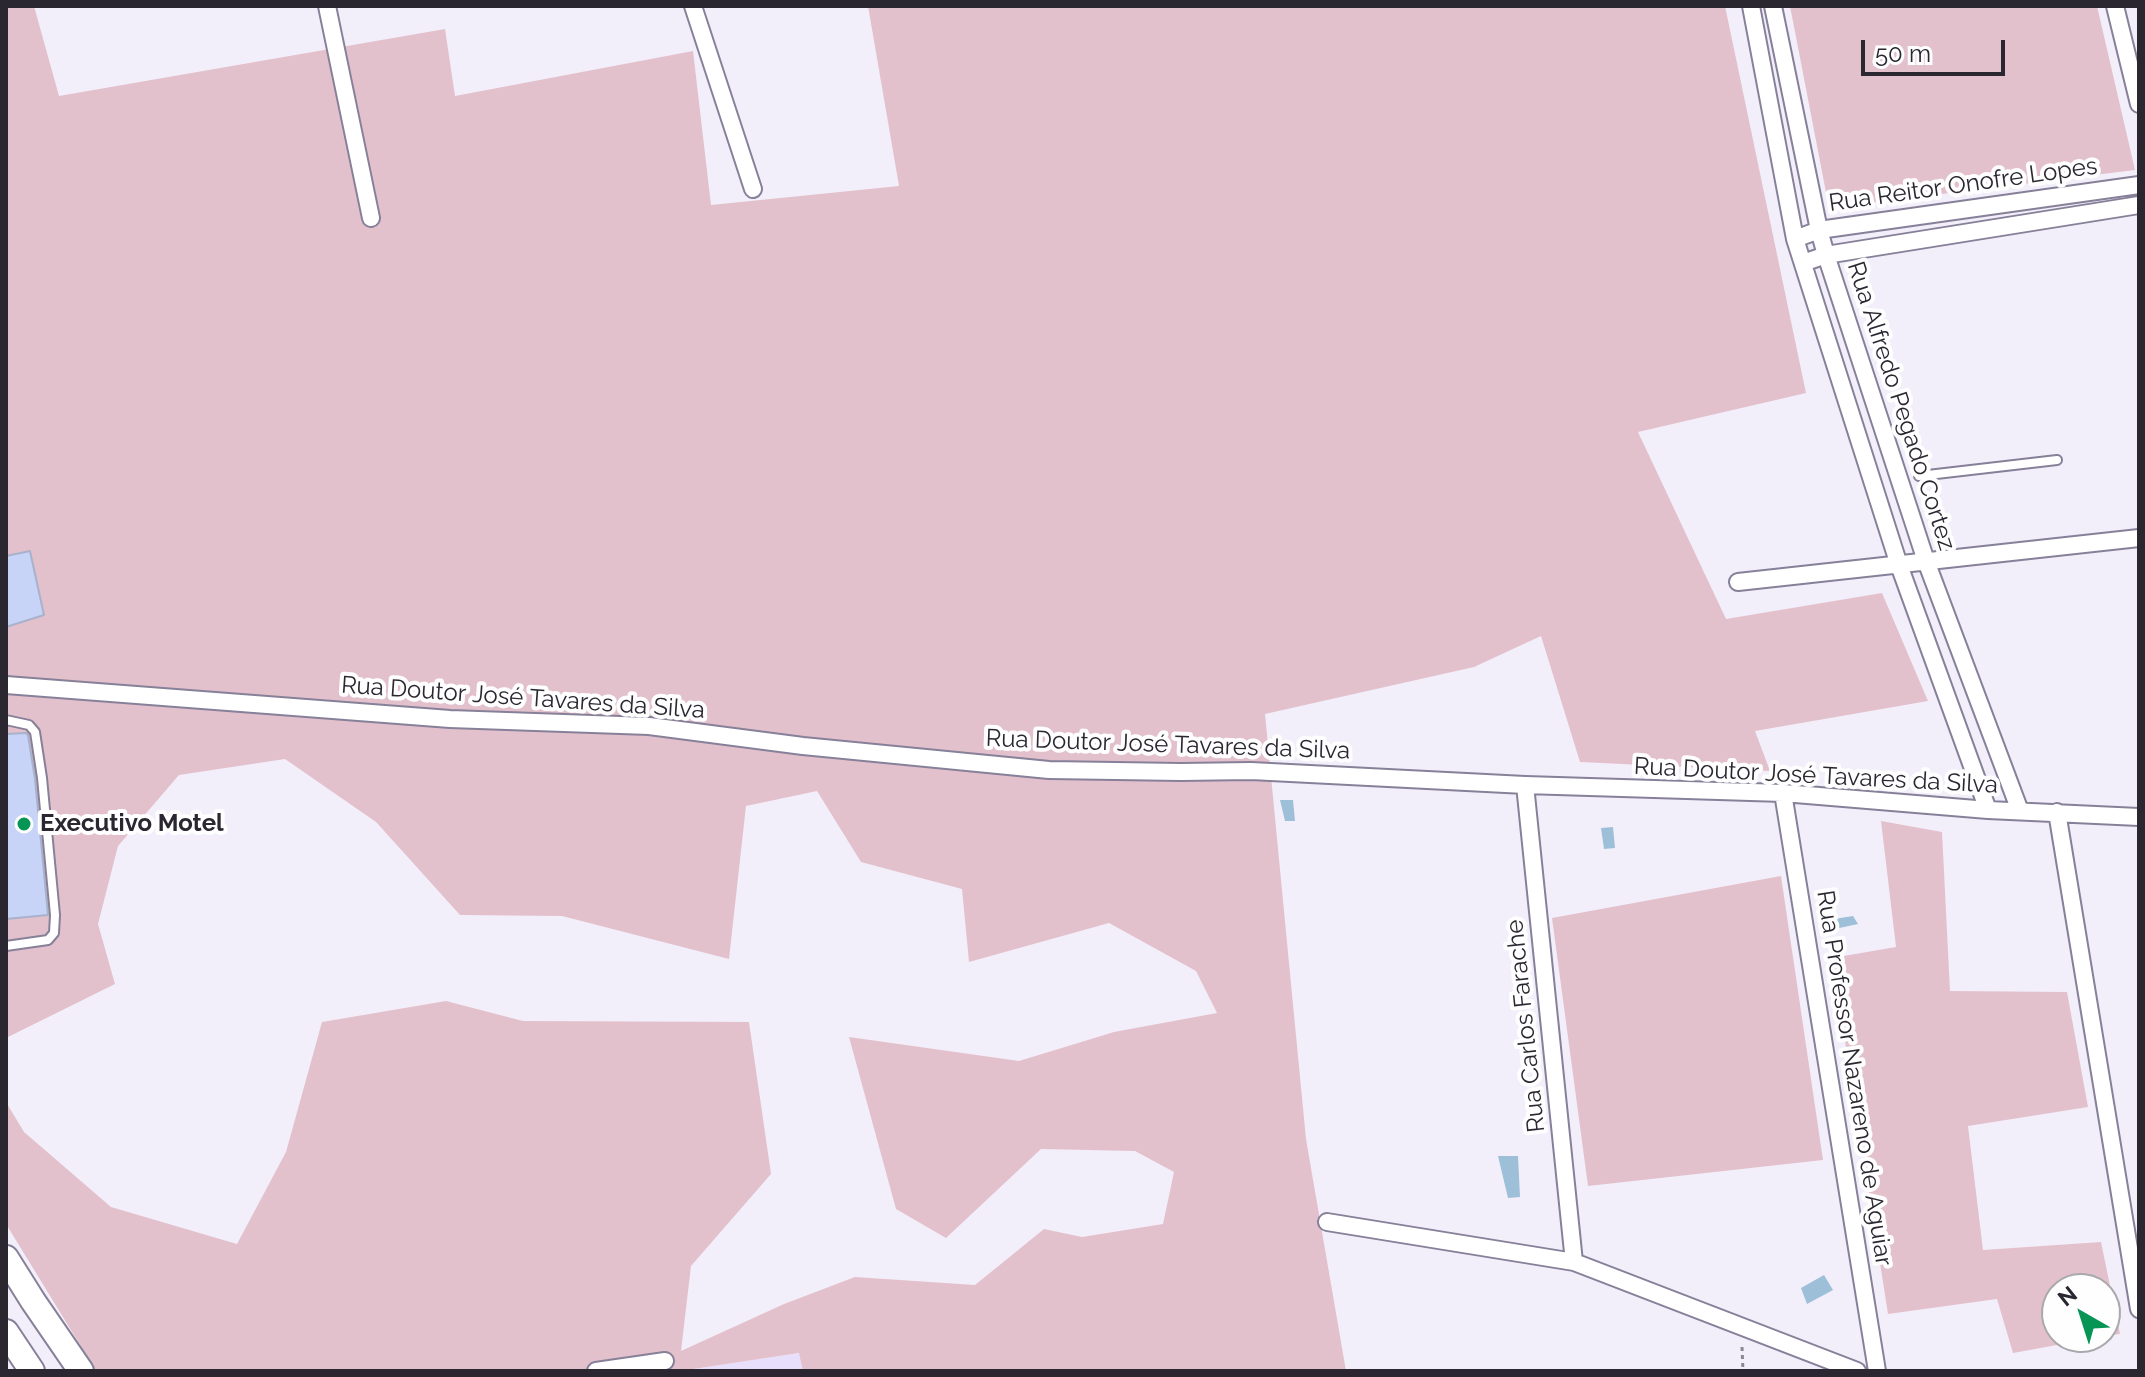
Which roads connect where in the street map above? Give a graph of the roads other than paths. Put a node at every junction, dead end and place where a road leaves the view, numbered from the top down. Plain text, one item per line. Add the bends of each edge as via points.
1 (327, 6) edge
2 (693, 6) edge
3 (1751, 6) edge
4 (1773, 6) edge
5 (2115, 6) edge
6 (2139, 104) edge
7 (2139, 185) edge
8 (753, 189) dead end
9 (2139, 205) edge
10 (371, 218) dead end
11 (1819, 230) junction
12 (1795, 239) junction
13 (1826, 255) junction
14 (1803, 263) junction
15 (2057, 460) dead end
16 (1919, 476) joint
17 (1899, 479) junction
18 (2139, 538) edge
19 (1926, 561) junction
20 (1899, 565) junction
21 (1738, 582) dead end
22 (6, 685) edge
23 (6, 720) edge
24 (1525, 785) junction
25 (1783, 793) junction
26 (1988, 810) junction
27 (2020, 811) junction
28 (2057, 812) junction
29 (2139, 817) edge
30 (6, 946) edge
31 (1327, 1222) dead end
32 (6, 1258) edge
33 (1574, 1262) junction
34 (2139, 1309) edge
35 (6, 1332) edge
36 (665, 1361) dead end
37 (32, 1371) edge
38 (81, 1371) edge
39 (596, 1371) edge
40 (1857, 1371) edge
41 (1877, 1371) edge

1 - 10 street
2 - 8 street
3 - 12 street, Rua Alfredo Pegado Cortez
4 - 11 street, Rua Alfredo Pegado Cortez
5 - 6 street
7 - 11 street, Rua Reitor Onofre Lopes
9 - 13 street, Rua Reitor Onofre Lopes
11 - 12 street, Rua Reitor Onofre Lopes
11 - 13 street, Rua Alfredo Pegado Cortez
12 - 14 street, Rua Alfredo Pegado Cortez
13 - 14 street, Rua Reitor Onofre Lopes
13 - 17 street, Rua Alfredo Pegado Cortez
14 - 20 street, Rua Alfredo Pegado Cortez
15 - 16 lane
16 - 17 street
17 - 19 street, Rua Alfredo Pegado Cortez
18 - 19 street
19 - 20 street
19 - 27 street, Rua Alfredo Pegado Cortez
20 - 21 street
20 - 26 street, Rua Alfredo Pegado Cortez
22 - 24 street, Rua Doutor José Tavares da Silva via 450,719 649,726 1049,770 1251,771
23 - 30 lane via 29,725 35,732 55,915 48,940
24 - 25 street, Rua Doutor José Tavares da Silva
24 - 33 street, Rua Carlos Farache
25 - 26 street, Rua Doutor José Tavares da Silva
25 - 41 street, Rua Professor Nazareno de Aguiar
26 - 27 street, Rua Doutor José Tavares da Silva
27 - 28 street, Rua Doutor José Tavares da Silva
28 - 29 street, Rua Doutor José Tavares da Silva
28 - 34 street
31 - 33 street
32 - 38 main road
33 - 40 street
35 - 37 main road
36 - 39 street

